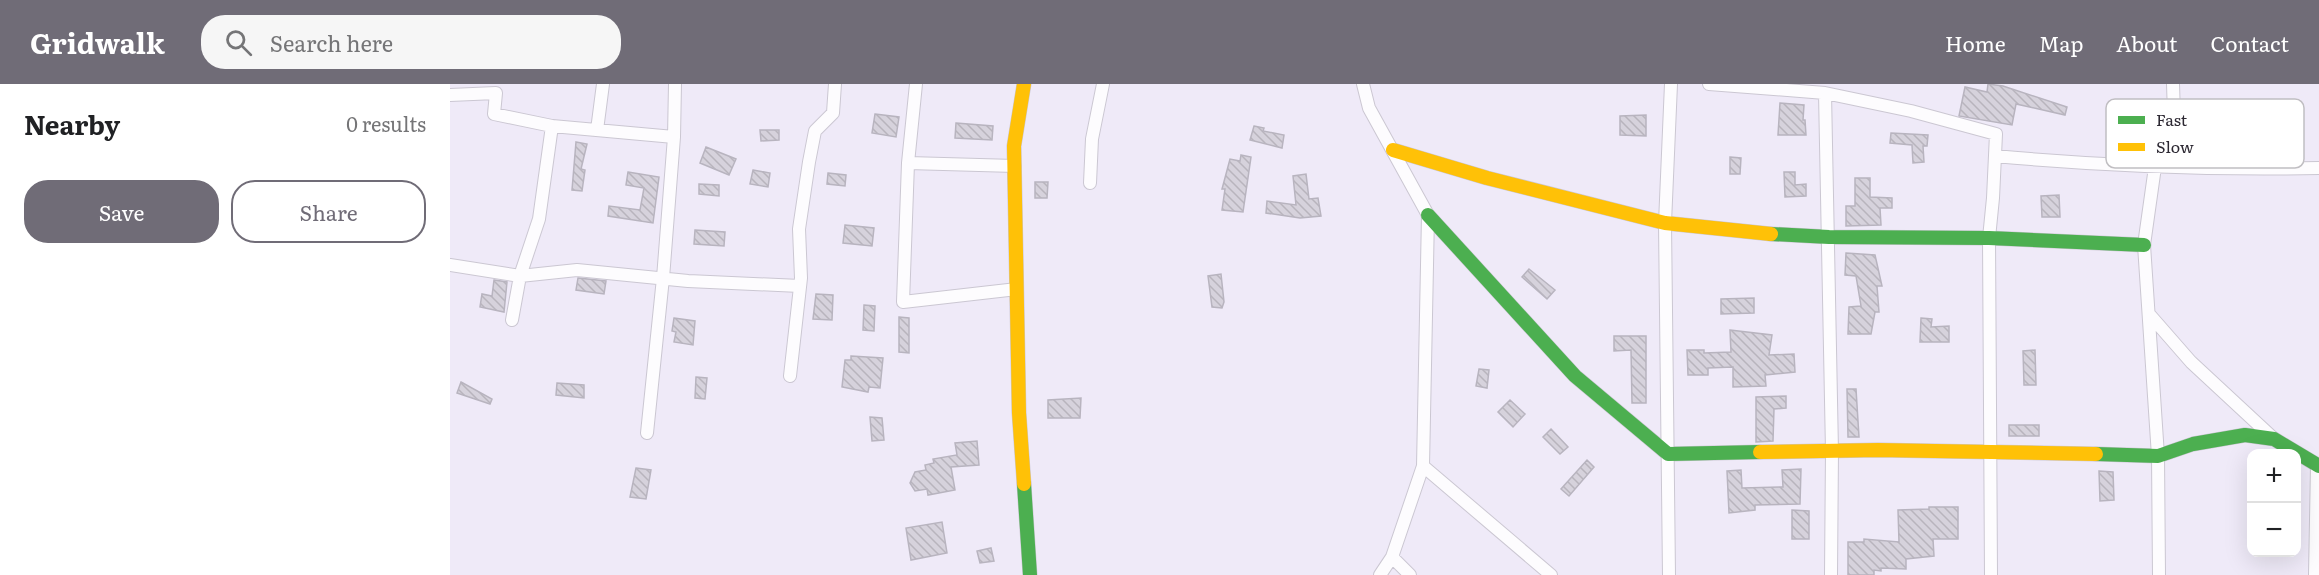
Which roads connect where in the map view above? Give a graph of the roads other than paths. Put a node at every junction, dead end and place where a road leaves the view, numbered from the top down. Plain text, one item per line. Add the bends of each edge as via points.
1 (603, 84) edge
2 (675, 84) edge
3 (835, 84) edge
4 (916, 84) edge
5 (1024, 84) edge
6 (1103, 84) edge
7 (1363, 84) edge
8 (1671, 84) edge
9 (1709, 84) edge
10 (2173, 84) edge
11 (1825, 93) junction
12 (450, 95) edge
13 (2174, 99) edge
14 (552, 126) junction
15 (597, 130) junction
16 (674, 137) junction
17 (1393, 150) junction
18 (1995, 156) junction
19 (908, 163) junction
20 (2106, 165) edge
21 (1015, 166) junction
22 (2155, 168) edge
23 (2183, 168) edge
24 (2319, 168) edge
25 (1090, 183) dead end
26 (1428, 215) junction
27 (1665, 223) junction
28 (1828, 237) junction
29 (1989, 238) junction
30 (2144, 245) junction
31 (450, 264) edge
32 (520, 276) junction
33 (663, 278) junction
34 (800, 286) junction
35 (1017, 289) junction
36 (2149, 314) junction
37 (512, 320) dead end
38 (790, 376) dead end
39 (647, 434) dead end
40 (2274, 439) junction
41 (1832, 451) junction
42 (1990, 451) junction
43 (1668, 453) junction
44 (2158, 456) junction
45 (1423, 466) junction
46 (2318, 466) edge
47 (1392, 557) junction
48 (1030, 575) edge
49 (1380, 575) edge
50 (1410, 575) edge
51 (1551, 575) edge
52 (1669, 575) edge
53 (1831, 575) edge
54 (1991, 575) edge
55 (2159, 575) edge
56 (2315, 575) edge

1 - 15 street
2 - 16 street
3 - 34 street via 833,113 814,131 799,229
4 - 19 street
5 - 21 street via 1014,146
6 - 25 street via 1092,139
7 - 17 street via 1369,108
8 - 27 street
9 - 11 street
10 - 13 street
11 - 18 street via 1996,134
11 - 28 street
12 - 14 street via 496,93 494,114
14 - 15 street
14 - 32 street via 538,219
15 - 16 street
16 - 33 street
17 - 26 street
17 - 27 street
18 - 20 street
18 - 29 street
19 - 21 street
19 - 35 street via 903,302
21 - 35 street
22 - 30 street
23 - 24 street
26 - 43 street via 1575,376
26 - 45 street
27 - 28 street
27 - 43 street
28 - 29 street
28 - 41 street
29 - 30 street
29 - 42 street
30 - 36 street
31 - 32 street
32 - 33 street via 577,270
32 - 37 street
33 - 34 street
33 - 39 street
34 - 38 street
35 - 48 street via 1018,413
36 - 40 street via 2191,362
36 - 44 street
40 - 44 street via 2245,435 2193,444
40 - 46 street
41 - 42 street
41 - 43 street
41 - 53 street
42 - 44 street
42 - 54 street
43 - 52 street
44 - 55 street
45 - 47 street
45 - 51 street
46 - 56 street
47 - 49 street
47 - 50 street

